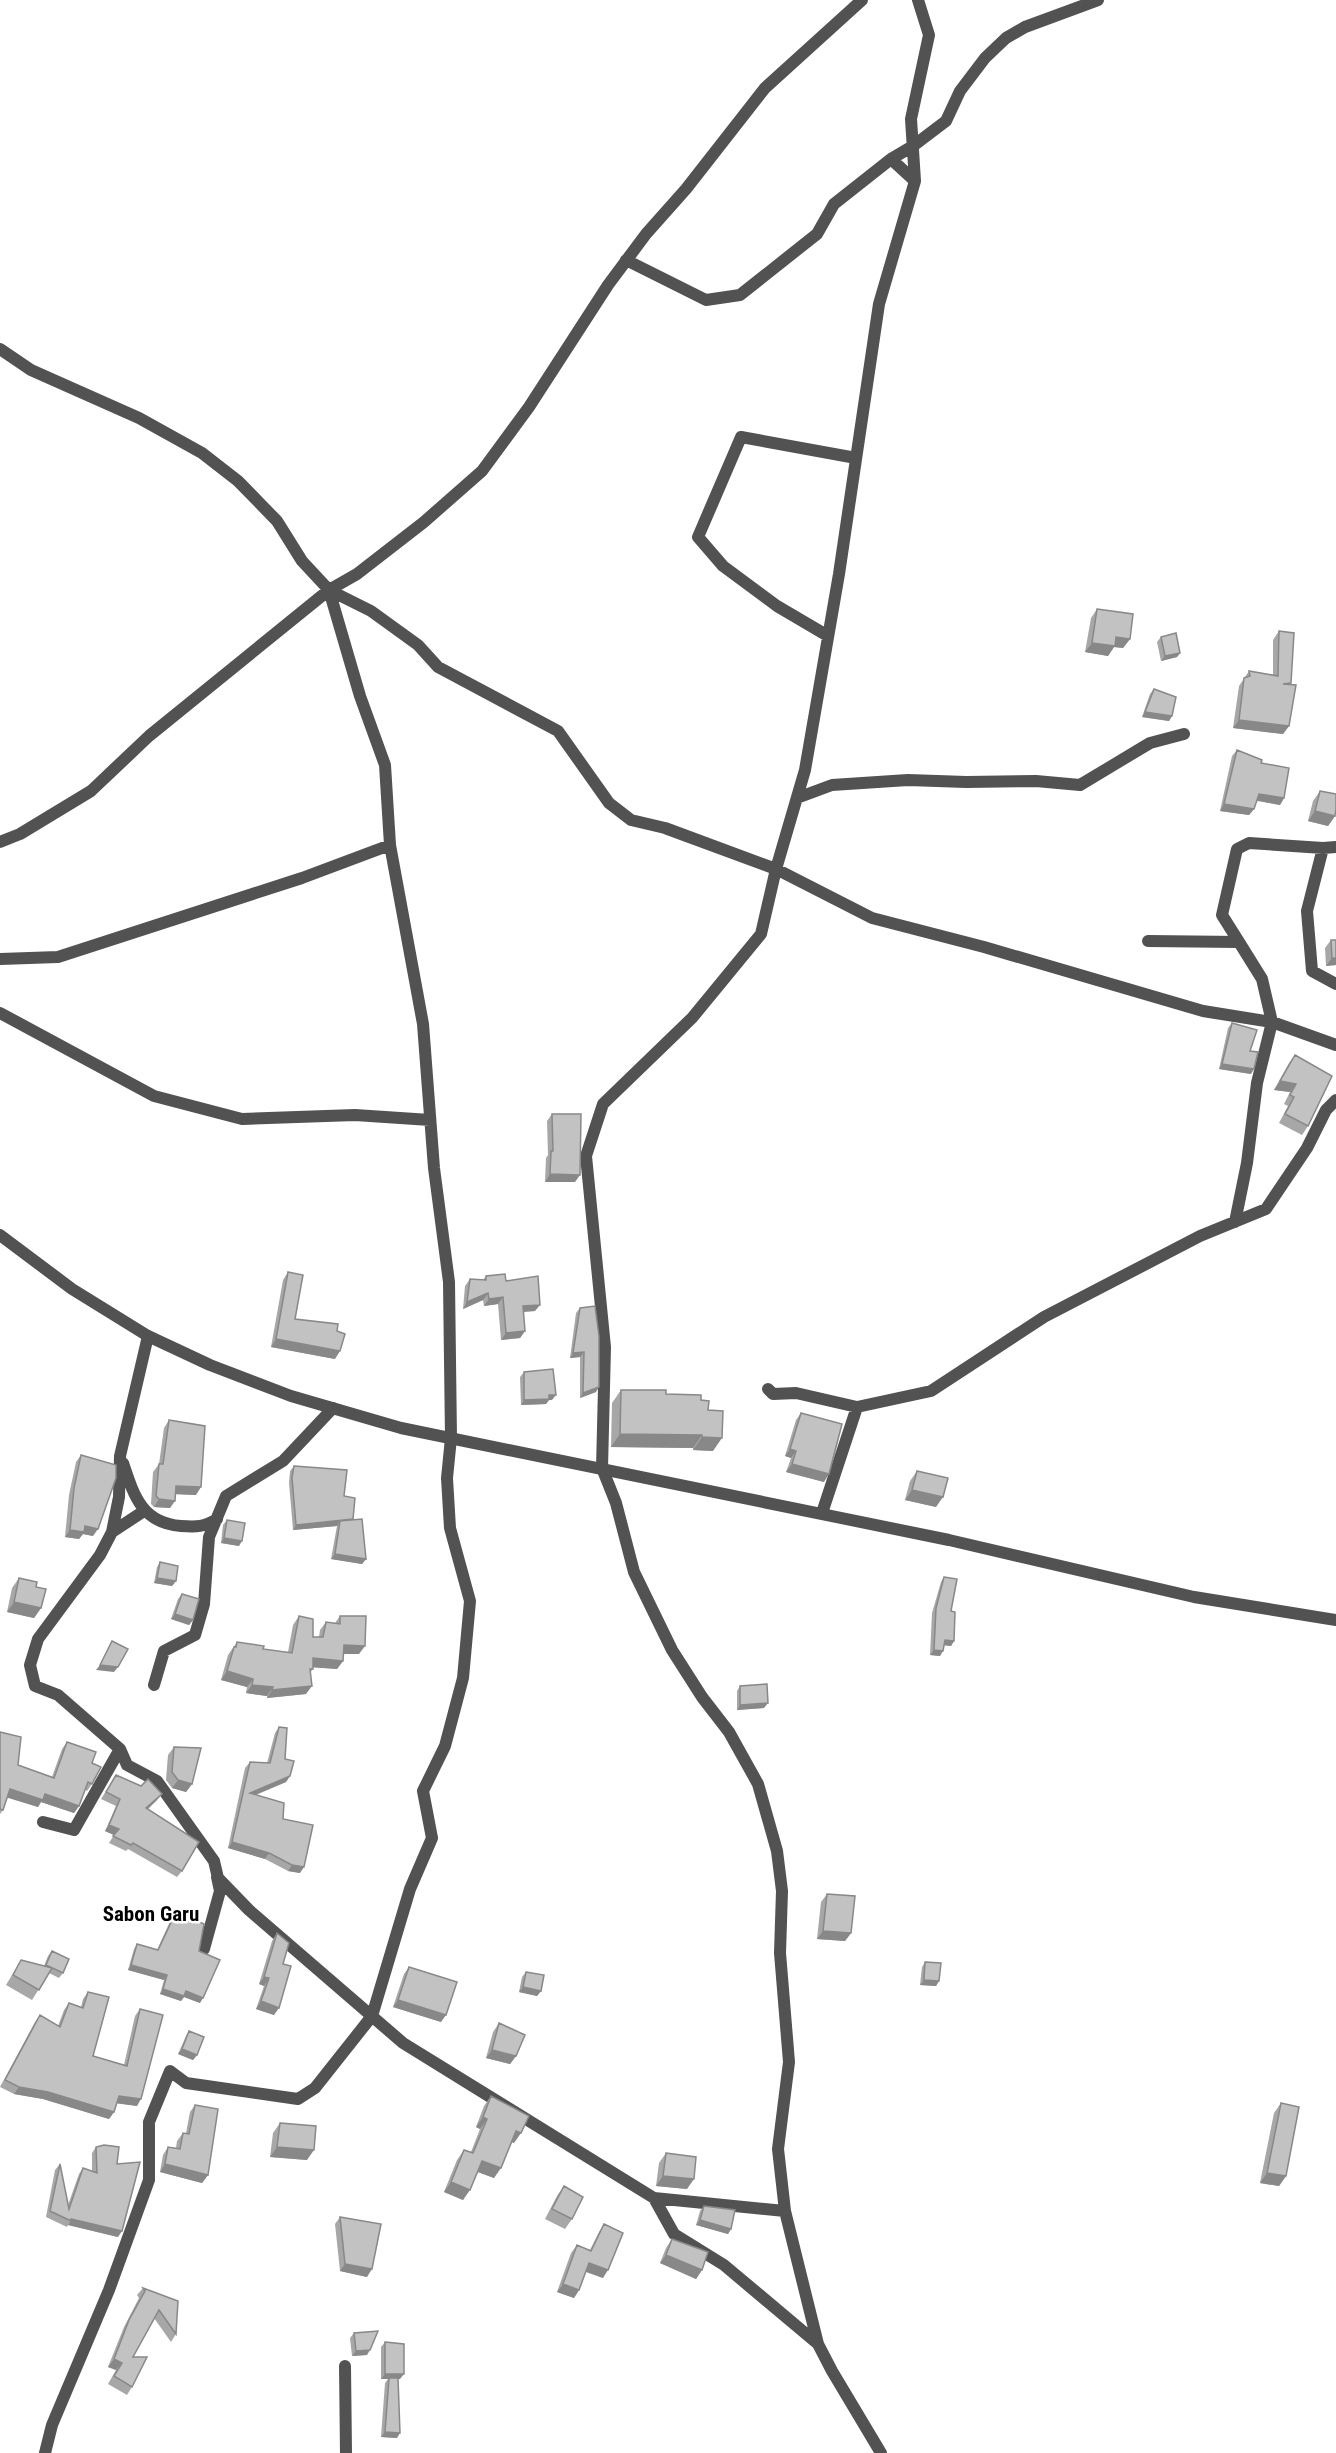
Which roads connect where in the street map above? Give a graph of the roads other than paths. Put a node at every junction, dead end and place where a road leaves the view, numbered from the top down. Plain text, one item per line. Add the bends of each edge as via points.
1 (862, 0) edge
2 (918, 0) edge
3 (1098, 0) edge
4 (913, 146) junction
5 (891, 159) junction
6 (915, 181) junction
7 (627, 260) junction
8 (0, 348) edge
9 (856, 458) junction
10 (328, 590) junction
11 (828, 636) junction
12 (1184, 734) dead end
13 (797, 798) junction
14 (0, 842) edge
15 (390, 845) junction
16 (1336, 847) edge
17 (1323, 848) junction
18 (776, 869) junction
19 (1148, 941) dead end
20 (1239, 942) junction
21 (0, 959) edge
22 (1336, 984) edge
23 (0, 1012) edge
24 (1272, 1022) junction
25 (1336, 1045) edge
26 (1336, 1100) edge
27 (430, 1120) junction
28 (1234, 1222) junction
29 (0, 1235) edge
30 (148, 1336) junction
31 (768, 1389) dead end
32 (857, 1407) junction
33 (333, 1408) junction
34 (451, 1438) junction
35 (120, 1456) junction
36 (602, 1468) junction
37 (144, 1511) junction
38 (822, 1514) junction
39 (217, 1519) junction
40 (112, 1532) junction
41 (1336, 1620) edge
42 (154, 1685) dead end
43 (120, 1749) junction
44 (43, 1822) dead end
45 (214, 1861) junction
46 (204, 1949) dead end
47 (372, 2016) junction
48 (654, 2198) junction
49 (785, 2211) junction
50 (819, 2344) junction
51 (345, 2366) dead end
52 (45, 2453) edge
53 (346, 2453) edge
54 (881, 2453) edge

1 - 7 street via 765,88
2 - 4 street via 929,35 911,119
3 - 4 street via 1006,38 966,83 946,121
4 - 5 street
4 - 6 street
5 - 6 street
5 - 7 street via 834,204 818,234 740,295 706,300
6 - 9 street via 879,304
7 - 10 street via 482,471 374,561
8 - 10 street via 32,370 139,418 202,453 238,481 277,521 302,561
9 - 11 street
9 - 11 street via 741,437 698,537 723,566 777,606
10 - 14 street via 149,736 91,791
10 - 15 street via 385,765
10 - 18 street via 370,610 418,645 438,667 558,731 609,803 631,820 665,828
11 - 13 street
12 - 13 street via 1150,743 1080,785 908,780 832,785
13 - 18 street
15 - 21 street via 302,878 58,957
15 - 27 street via 423,1024
16 - 17 street
17 - 20 street via 1249,843 1237,849 1222,915
17 - 22 street via 1308,911 1312,971
18 - 24 street via 872,918 1203,1011
18 - 36 street via 761,934 692,1018 603,1104 586,1156 605,1347
19 - 20 street
20 - 24 street via 1262,979
23 - 27 street via 154,1096 242,1119 355,1115
24 - 25 street
24 - 28 street via 1257,1083 1247,1163
26 - 28 street via 1326,1110 1307,1148 1266,1209
27 - 34 street via 449,1282
28 - 32 street via 1044,1317 931,1391
29 - 30 street via 72,1289
30 - 33 street via 210,1365
30 - 35 street
31 - 32 street via 773,1394 796,1393
32 - 38 street
33 - 34 street
33 - 39 street via 283,1461 226,1496
34 - 36 street
34 - 47 street via 447,1478 450,1528 470,1601 464,1674 445,1746 423,1791 432,1838 410,1889
35 - 37 street
35 - 40 street via 119,1497
36 - 38 street
36 - 49 street via 616,1503 634,1572 672,1650 729,1732 758,1784 777,1851 789,2062 778,2149
37 - 39 street via 166,1524 202,1527
37 - 40 street
38 - 41 street via 1194,1597
39 - 42 street via 210,1537 204,1604 195,1635 164,1651
40 - 43 street via 100,1555 38,1639 30,1665 35,1686 58,1695
43 - 44 street via 74,1830
43 - 45 street via 127,1765 157,1781
45 - 46 street via 220,1891
45 - 47 street via 218,1878 249,1910
47 - 48 street via 403,2043
47 - 52 street via 315,2088 298,2099 186,2083 170,2071 149,2122 149,2180 109,2290 52,2424
48 - 49 street
48 - 50 street via 674,2234 724,2265
49 - 50 street
50 - 54 street
51 - 53 street

